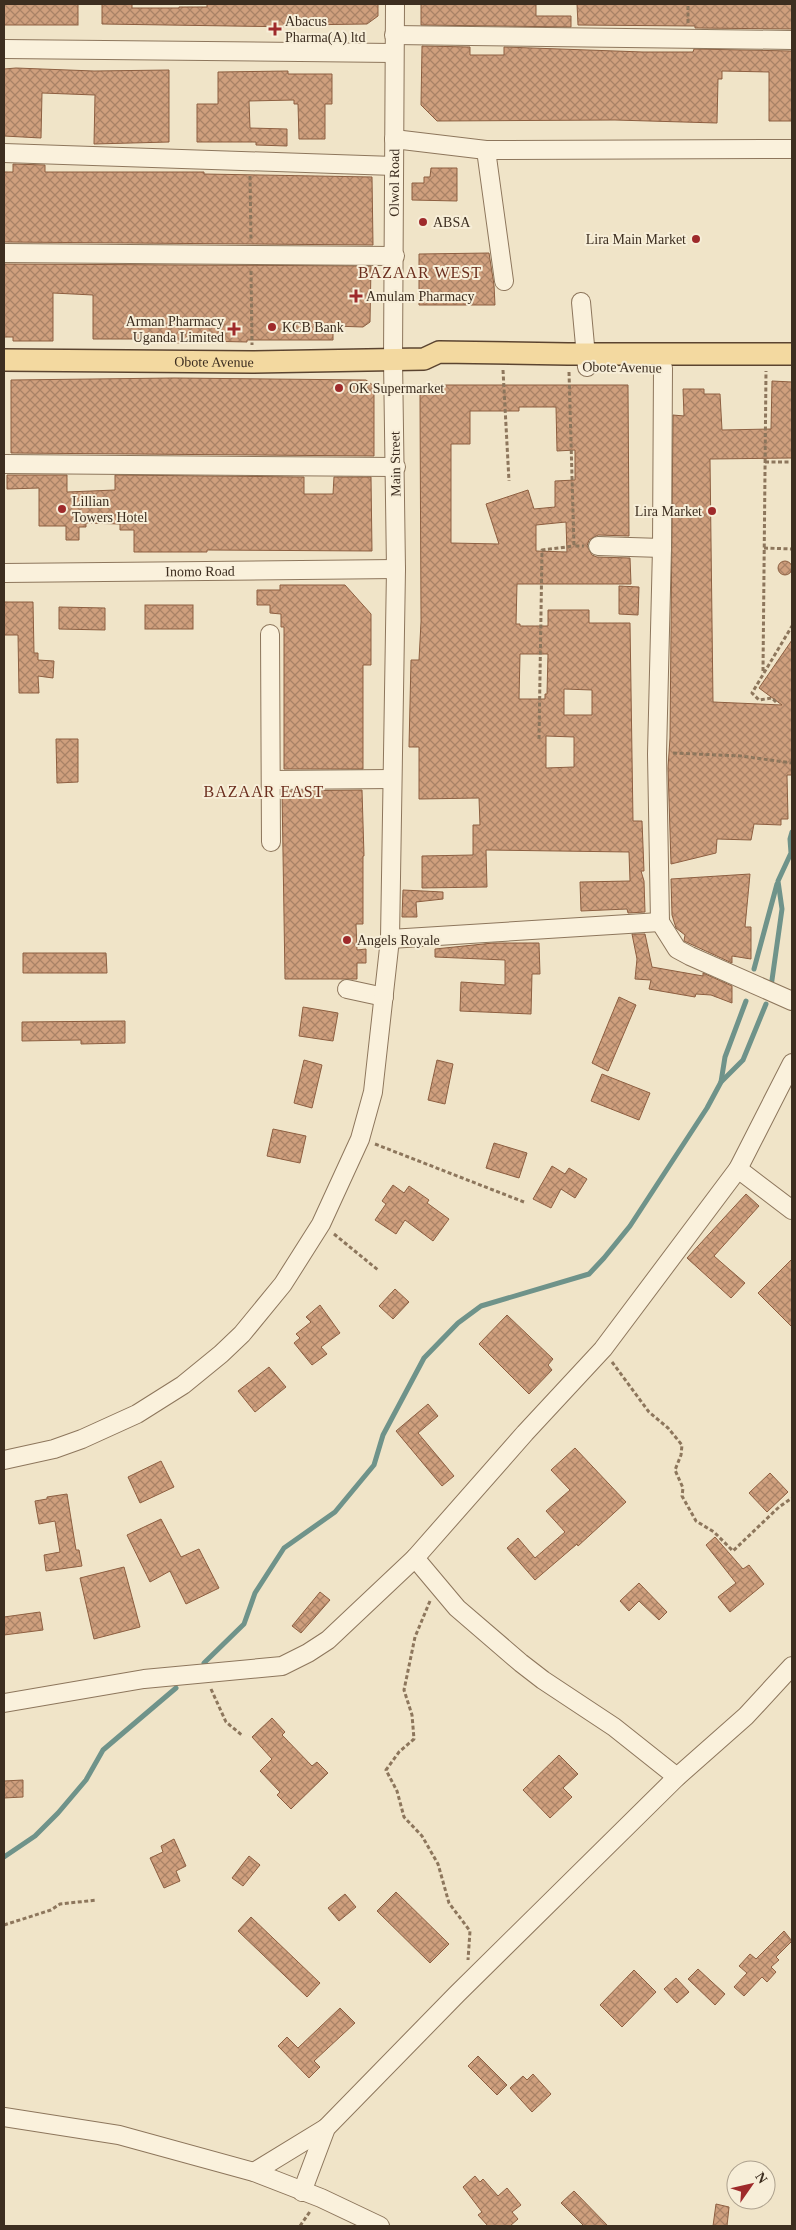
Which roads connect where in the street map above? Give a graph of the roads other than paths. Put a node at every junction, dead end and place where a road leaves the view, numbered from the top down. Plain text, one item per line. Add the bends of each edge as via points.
1 (395, 4) edge
2 (394, 35) junction
3 (792, 40) edge
4 (4, 49) edge
5 (394, 53) junction
6 (394, 140) junction
7 (792, 149) edge
8 (486, 150) junction
9 (4, 153) edge
10 (394, 166) junction
11 (4, 253) edge
12 (395, 256) junction
13 (504, 281) dead end
14 (581, 302) dead end
15 (792, 354) edge
16 (424, 359) junction
17 (4, 360) edge
18 (393, 360) junction
19 (580, 362) junction
20 (663, 368) junction
21 (792, 368) edge
22 (4, 464) edge
23 (396, 466) junction
24 (598, 546) road end
25 (662, 548) junction
26 (396, 569) junction
27 (4, 573) edge
28 (270, 634) dead end
29 (392, 779) junction
30 (271, 780) junction
31 (271, 842) dead end
32 (660, 922) junction
33 (390, 940) junction
34 (347, 988) dead end
35 (384, 997) junction
36 (792, 1001) edge
37 (792, 1063) edge
38 (738, 1169) junction
39 (792, 1210) edge
40 (4, 1460) edge
41 (415, 1558) junction
42 (792, 1666) edge
43 (4, 1703) edge
44 (677, 1777) junction
45 (4, 2117) edge
46 (326, 2128) junction
47 (254, 2172) junction
48 (302, 2192) junction
49 (380, 2226) edge

1 - 2 street, Olwol Road
2 - 3 street
2 - 5 street, Olwol Road
4 - 5 street
5 - 6 street, Olwol Road
6 - 8 street
6 - 10 street, Olwol Road
7 - 8 street
8 - 13 street
9 - 10 street
10 - 12 street, Olwol Road
11 - 12 street
12 - 18 street, Olwol Road
14 - 19 street
15 - 19 main road, Obote Avenue
16 - 18 main road, Obote Avenue
16 - 19 main road, Obote Avenue via 439,352
16 - 19 main road, Obote Avenue via 439,367
17 - 18 main road, Obote Avenue
18 - 23 street, Main Street
19 - 20 main road, Obote Avenue
20 - 21 main road, Obote Avenue
20 - 25 street
22 - 23 street
23 - 26 street, Main Street
24 - 25 street
25 - 32 street via 657,754
26 - 27 street, Inomo Road
26 - 29 street, Main Street
28 - 30 street
29 - 30 street
29 - 33 street, Main Street
30 - 31 street
32 - 33 street
32 - 36 street via 677,948 690,956
33 - 35 street, Main Street
34 - 35 street
35 - 40 street, Main Street via 373,1092 360,1139 321,1224 262,1311 221,1354 183,1385 137,1414 82,1439
37 - 38 street
38 - 39 street
38 - 41 street via 603,1349
41 - 43 street via 328,1640 282,1666 144,1679
41 - 44 street via 457,1608 521,1663 614,1727
42 - 44 street via 746,1716
44 - 46 street
45 - 47 street via 119,2135
46 - 47 street
46 - 48 street
47 - 48 street
48 - 49 street

